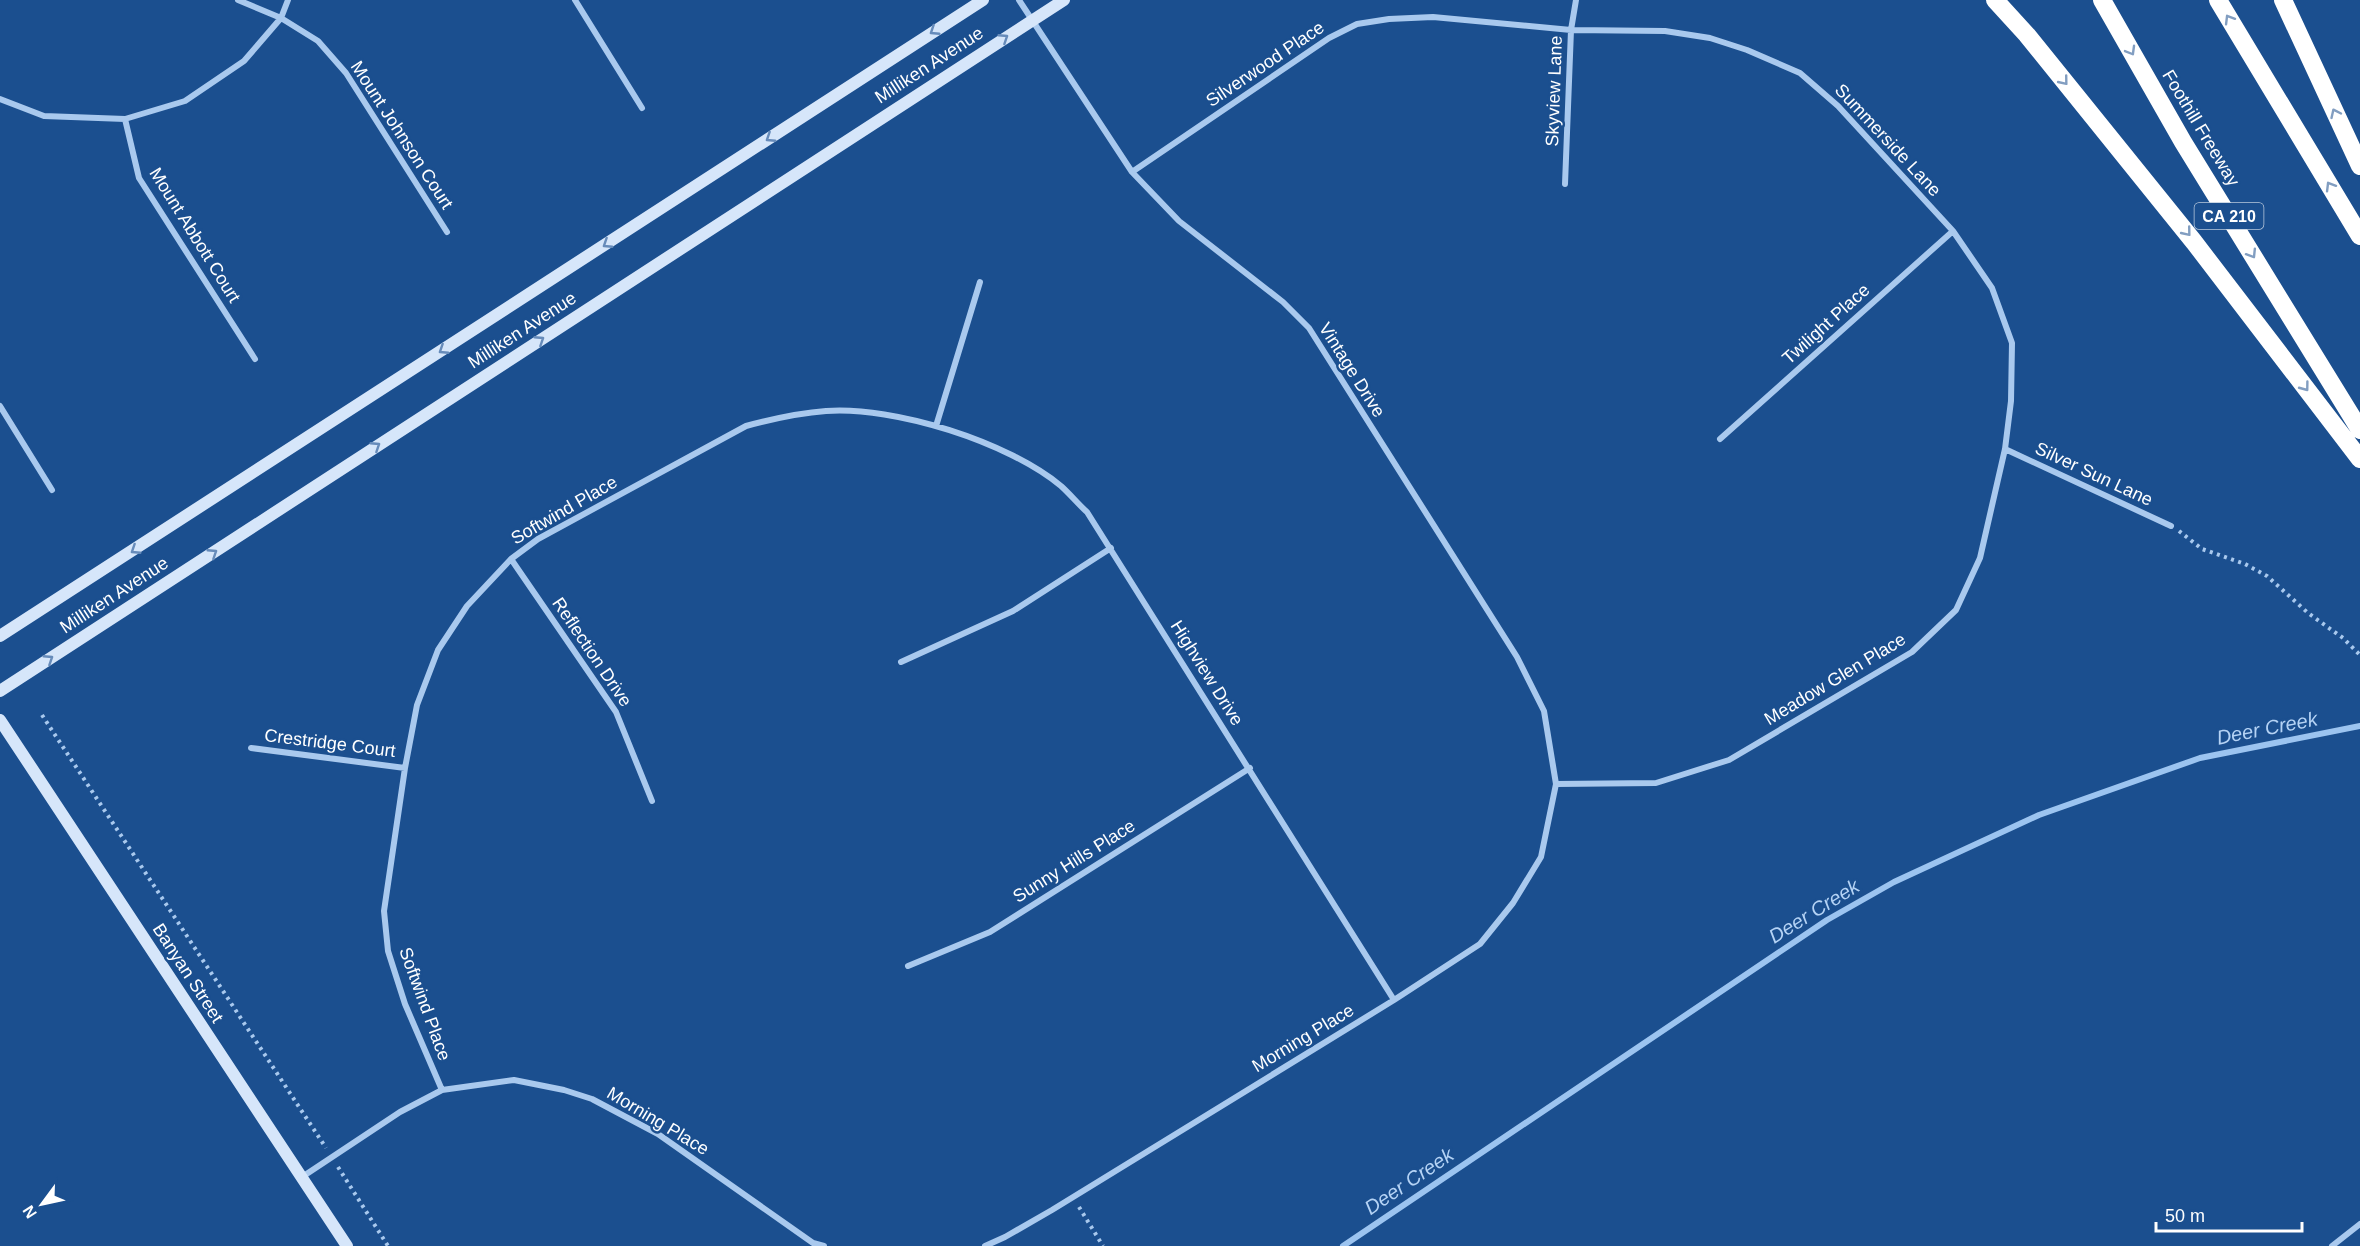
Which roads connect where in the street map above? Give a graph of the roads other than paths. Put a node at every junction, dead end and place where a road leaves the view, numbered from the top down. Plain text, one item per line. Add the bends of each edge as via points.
1 (238, 0) edge
2 (288, 0) edge
3 (575, 0) edge
4 (983, 0) edge
5 (1019, 0) edge
6 (1064, 0) edge
7 (1576, 0) edge
8 (1995, 0) edge
9 (2102, 0) edge
10 (2218, 0) edge
11 (2283, 0) edge
12 (281, 18) junction
13 (1032, 20) junction
14 (1571, 30) junction
15 (0, 99) edge
16 (642, 108) dead end
17 (125, 119) junction
18 (2360, 166) edge
19 (1132, 172) junction
20 (1565, 184) dead end
21 (1953, 231) junction
22 (447, 232) dead end
23 (2360, 236) edge
24 (980, 282) dead end
25 (255, 359) dead end
26 (0, 406) edge
27 (936, 426) junction
28 (2360, 430) edge
29 (1720, 439) dead end
30 (2005, 449) junction
31 (2360, 459) edge
32 (52, 490) dead end
33 (2171, 526) road end
34 (1111, 548) junction
35 (511, 559) junction
36 (0, 636) edge
37 (901, 662) dead end
38 (0, 691) edge
39 (0, 720) edge
40 (251, 748) dead end
41 (405, 768) junction
42 (1250, 768) junction
43 (1556, 784) junction
44 (652, 801) dead end
45 (908, 966) dead end
46 (1394, 1000) junction
47 (442, 1090) junction
48 (301, 1177) junction
49 (2360, 1224) edge
50 (812, 1244) edge
51 (347, 1246) edge
52 (824, 1246) edge
53 (985, 1246) edge
54 (2332, 1246) edge

1 - 12 street, Mount Johnson Court
2 - 12 street
3 - 16 street
4 -> 36 main road, Milliken Avenue
5 - 13 street, Vintage Drive
6 - 13 main road, Milliken Avenue
7 - 14 street, Skyview Lane
8 -> 31 highway via 2194,242
9 -> 28 highway, Foothill Freeway / CA 210 via 2183,142
23 -> 10 highway
18 -> 11 highway
12 - 17 street via 244,61 185,101
12 - 22 street, Mount Johnson Court via 318,42 346,73
13 - 19 street, Vintage Drive
38 -> 13 main road, Milliken Avenue
14 - 19 street, Silverwood Place via 1433,17 1357,24 1329,38
14 - 20 street, Skyview Lane
14 - 21 street, Summerside Lane via 1665,31 1710,38 1800,72 1838,106
15 - 17 street via 44,116
17 - 25 street, Mount Abbott Court via 139,178
19 - 43 street, Vintage Drive via 1179,221 1283,302 1309,328 1517,657 1544,711
21 - 29 street, Twilight Place
21 - 30 street, Summerside Lane via 1992,288 2012,343 2012,400
24 - 27 street
26 - 32 street
27 - 34 street, Highview Drive via 993,447 1060,486 1087,512
27 - 35 street, Softwind Place via 884,413 828,411 782,416 746,426 538,539
30 - 33 street, Silver Sun Lane
30 - 43 street, Meadow Glen Place via 1980,558 1956,610 1912,652 1729,760 1656,783
34 - 37 street via 1013,611
34 - 42 street, Highview Drive
35 - 41 street, Softwind Place via 467,606 438,650 417,705
35 - 44 street, Reflection Drive via 616,712
39 - 48 main road, Banyan Street
40 - 41 street, Crestridge Court
41 - 47 street, Softwind Place via 384,910 388,951 405,1004
42 - 45 street, Sunny Hills Place via 990,932
42 - 46 street, Highview Drive
43 - 46 street, Morning Place via 1542,857 1513,903 1480,944
46 - 53 street, Morning Place
47 - 48 street, Morning Place via 400,1112
47 - 50 street, Morning Place via 514,1080 592,1098 658,1134
48 - 51 main road, Banyan Street
49 - 54 street
50 - 52 street, Morning Place

